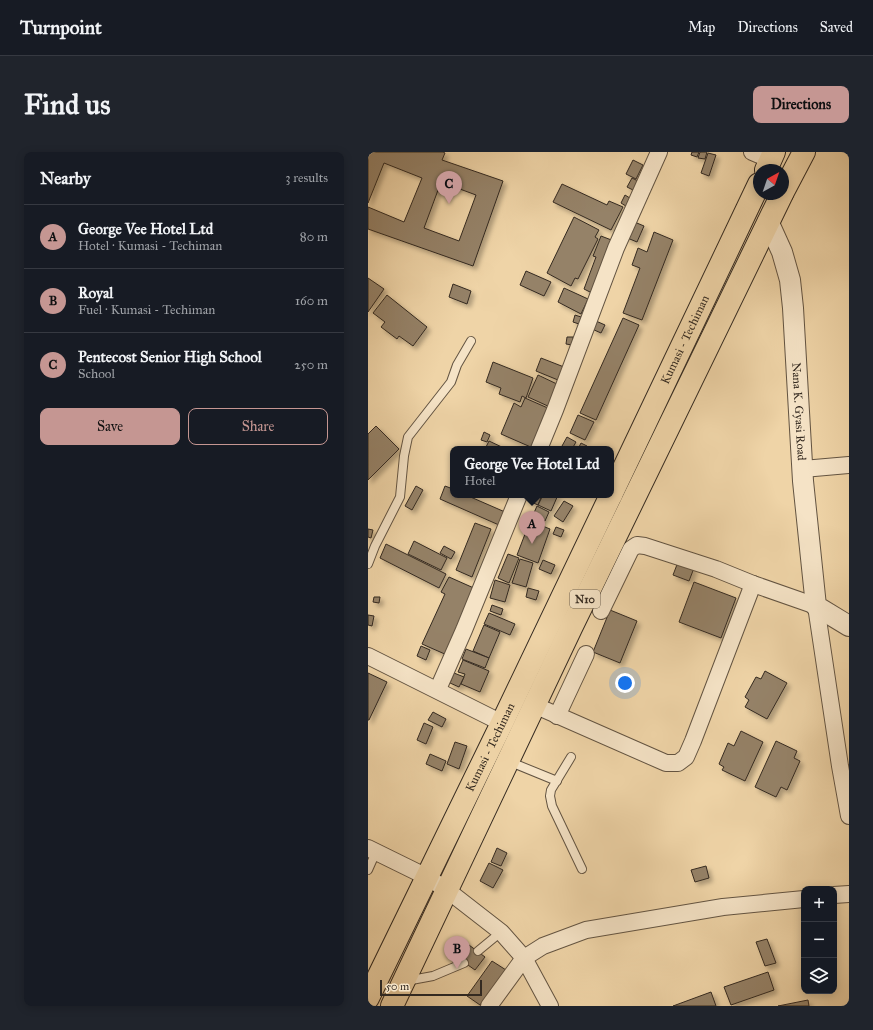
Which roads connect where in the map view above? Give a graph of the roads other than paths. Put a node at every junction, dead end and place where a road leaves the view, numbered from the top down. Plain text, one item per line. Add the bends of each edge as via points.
1 (660, 152) edge
2 (804, 152) edge
3 (789, 180) edge
4 (753, 197) edge
5 (778, 200) edge
6 (768, 221) junction
7 (471, 341) dead end
8 (540, 446) edge
9 (849, 465) edge
10 (803, 469) junction
11 (614, 489) edge
12 (518, 498) edge
13 (610, 498) edge
14 (368, 564) edge
15 (753, 584) junction
16 (816, 606) junction
17 (601, 611) dead end
18 (849, 626) edge
19 (586, 654) dead end
20 (368, 656) edge
21 (438, 689) junction
22 (534, 705) junction
23 (557, 716) junction
24 (502, 722) junction
25 (571, 757) dead end
26 (508, 760) junction
27 (557, 781) junction
28 (849, 816) edge
29 (372, 850) edge
30 (582, 869) dead end
31 (368, 870) edge
32 (426, 878) junction
33 (447, 890) junction
34 (849, 894) edge
35 (837, 895) edge
36 (801, 899) edge
37 (501, 932) junction
38 (478, 951) dead end
39 (524, 958) junction
40 (464, 963) dead end
41 (404, 981) junction
42 (368, 998) edge
43 (392, 1006) edge
44 (489, 1006) edge
45 (550, 1006) edge

1 - 8 street via 616,248
2 - 3 highway, N10
4 - 11 highway, Kumasi - Techiman / N10
5 - 6 highway, N10
6 - 10 street, Nana K. Gyasi Road via 782,252 790,280
6 - 22 highway, N10
7 - 14 lane via 451,382 408,437 400,497
9 - 10 street
10 - 16 street, Nana K. Gyasi Road
12 - 21 street
13 - 24 highway, Kumasi - Techiman / N10
15 - 16 street
15 - 17 street via 716,569 637,545 632,549
15 - 23 street via 693,741 686,757 678,763 666,763
16 - 18 street
16 - 28 street
19 - 23 street
20 - 21 street
21 - 24 street
22 - 23 street
22 - 26 highway, N10
24 - 32 highway, Kumasi - Techiman / N10
25 - 27 lane
26 - 27 lane
26 - 33 highway, N10
27 - 30 lane via 551,790 552,806
29 - 31 lane
29 - 32 street
32 - 33 street
32 - 42 highway, Kumasi - Techiman / N10
33 - 37 street
33 - 41 highway, N10
34 - 35 street
36 - 39 street via 723,907 586,930 543,946
37 - 38 lane
37 - 39 street
39 - 44 street
39 - 45 street
40 - 41 lane via 433,976
41 - 43 highway, N10

